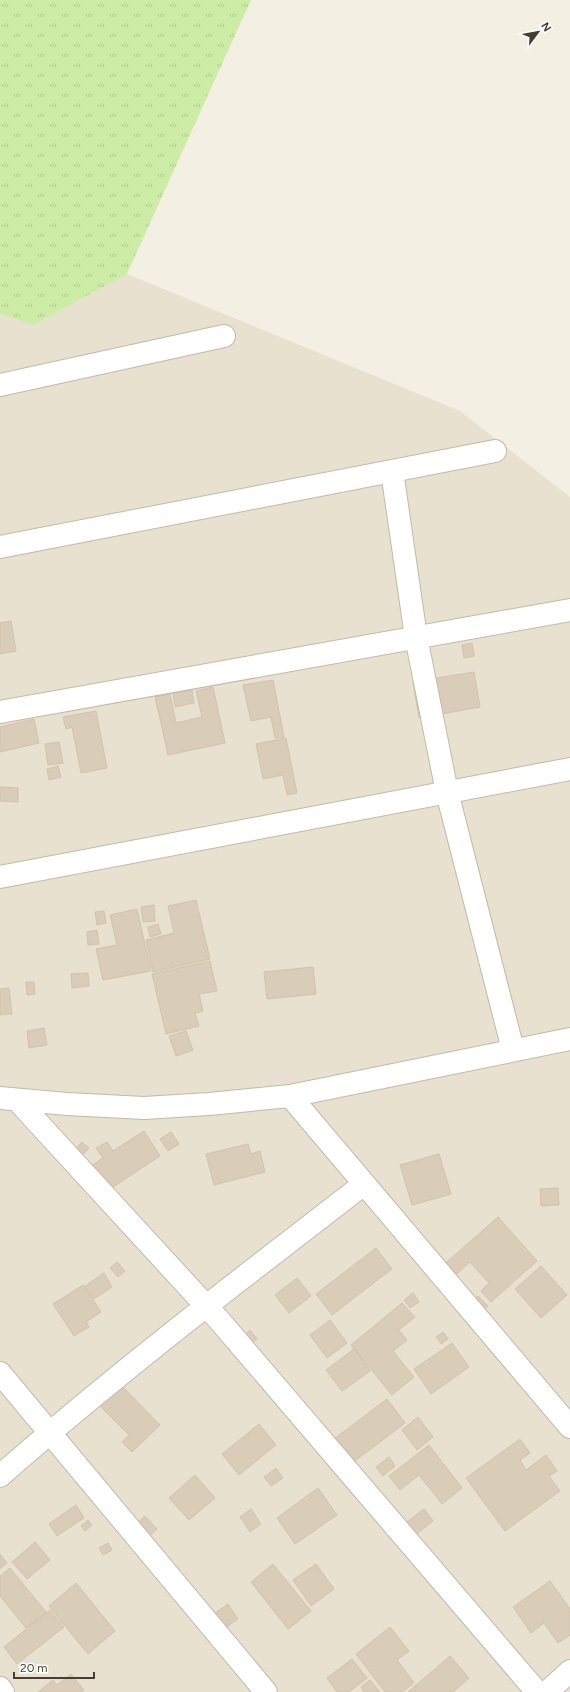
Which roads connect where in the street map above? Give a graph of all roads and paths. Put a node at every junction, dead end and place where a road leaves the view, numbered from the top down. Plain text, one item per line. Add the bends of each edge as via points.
1 (224, 336) dead end
2 (0, 384) edge
3 (495, 451) dead end
4 (392, 471) junction
5 (0, 547) edge
6 (570, 610) edge
7 (416, 637) junction
8 (0, 712) edge
9 (570, 769) edge
10 (447, 792) junction
11 (0, 877) edge
12 (570, 1039) edge
13 (514, 1050) junction
14 (290, 1096) junction
15 (8, 1099) edge
16 (364, 1184) junction
17 (205, 1306) junction
18 (0, 1373) edge
19 (570, 1427) edge
20 (49, 1432) junction
21 (0, 1476) edge
22 (570, 1671) edge
23 (0, 1688) edge
24 (3, 1692) edge
25 (266, 1692) edge
26 (537, 1692) edge
27 (547, 1692) edge

1 - 2 street
3 - 4 street
4 - 5 street
4 - 7 street
6 - 7 street
7 - 8 street
7 - 10 street
9 - 10 street
10 - 11 street
10 - 13 street
12 - 13 street
13 - 14 street
14 - 15 street via 144,1108
14 - 16 street
15 - 17 street
16 - 17 street
16 - 19 street
17 - 20 street
17 - 26 street
18 - 20 street
20 - 21 street
20 - 25 street
22 - 27 street
23 - 24 street

